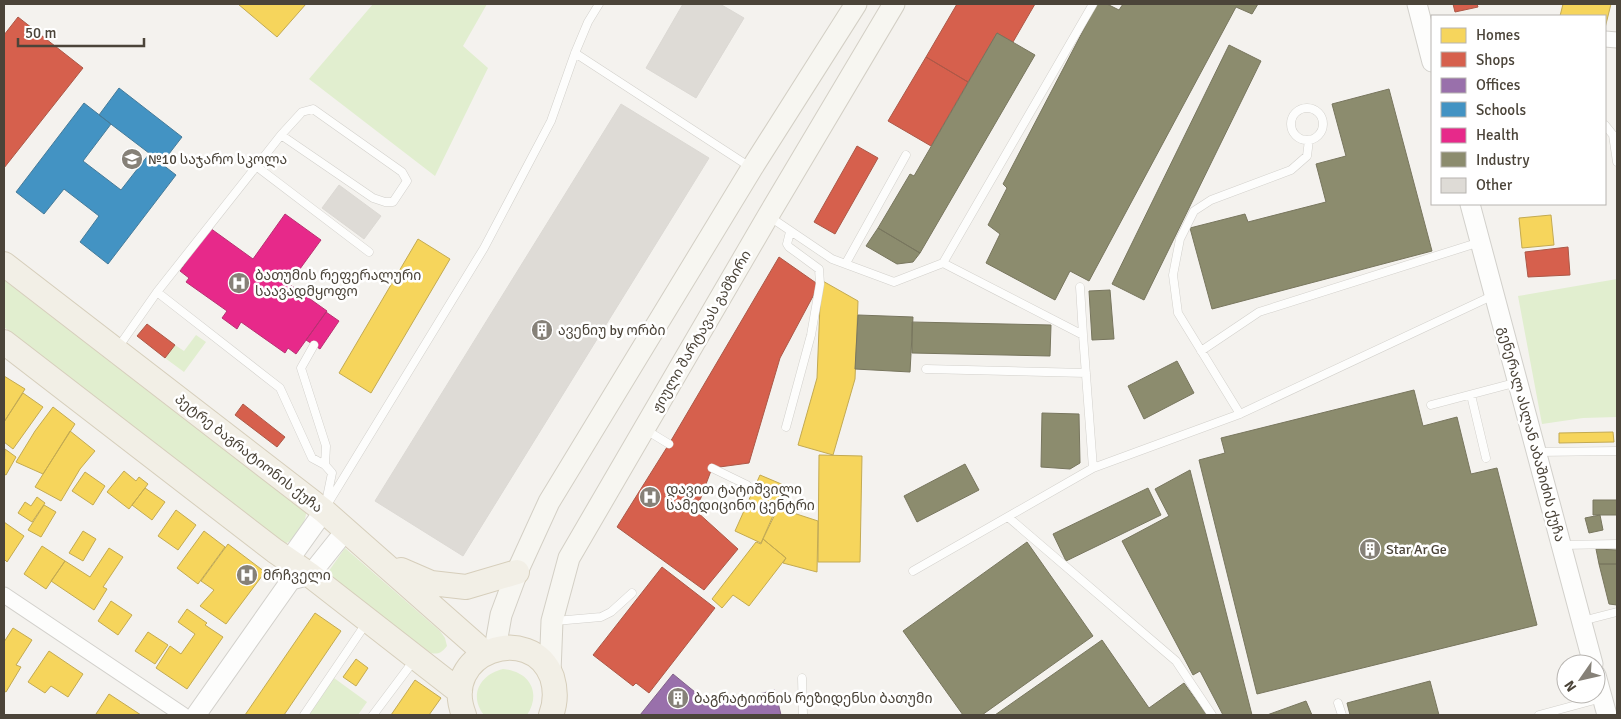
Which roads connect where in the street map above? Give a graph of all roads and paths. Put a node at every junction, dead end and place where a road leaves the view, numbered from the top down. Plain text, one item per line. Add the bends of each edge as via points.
1 (599, 4) edge
2 (856, 4) edge
3 (894, 4) edge
4 (1092, 4) edge
5 (1423, 14) edge
6 (575, 53) junction
7 (1431, 57) edge
8 (1606, 125) edge
9 (281, 135) junction
10 (1310, 140) junction
11 (906, 155) dead end
12 (1617, 162) edge
13 (256, 166) junction
14 (752, 168) junction
15 (1470, 205) edge
16 (768, 216) junction
17 (790, 232) junction
18 (1480, 242) junction
19 (369, 252) dead end
20 (846, 263) junction
21 (942, 263) junction
22 (4, 264) edge
23 (1080, 287) dead end
24 (157, 292) junction
25 (1494, 295) junction
26 (1084, 335) junction
27 (4, 342) edge
28 (314, 345) dead end
29 (115, 350) junction
30 (1201, 351) junction
31 (926, 369) dead end
32 (1086, 373) junction
33 (1518, 382) junction
34 (1471, 395) junction
35 (1431, 405) dead end
36 (1240, 414) junction
37 (786, 427) dead end
38 (644, 428) junction
39 (668, 444) dead end
40 (1617, 451) edge
41 (1537, 452) junction
42 (1486, 458) dead end
43 (325, 465) junction
44 (712, 468) dead end
45 (1093, 468) junction
46 (748, 485) dead end
47 (324, 511) junction
48 (1008, 517) junction
49 (346, 530) junction
50 (1617, 544) edge
51 (1561, 545) junction
52 (376, 556) junction
53 (296, 571) junction
54 (913, 571) dead end
55 (517, 572) junction
56 (632, 593) dead end
57 (4, 595) edge
58 (1617, 612) edge
59 (368, 621) junction
60 (1582, 621) junction
61 (552, 622) junction
62 (490, 651) junction
63 (1590, 654) edge
64 (416, 657) junction
65 (550, 672) junction
66 (802, 678) dead end
67 (1338, 703) dead end
68 (1604, 706) edge
69 (463, 709) edge
70 (560, 711) edge
71 (183, 715) edge
72 (196, 715) edge
73 (304, 715) edge
74 (373, 715) edge
75 (803, 715) edge
76 (1212, 715) edge
77 (1342, 715) edge
78 (1539, 715) edge

1 - 6 lane
2 - 14 main road
3 - 16 main road, ჟიული შარტავას გამზირი
4 - 21 lane
5 - 7 street
6 - 14 lane
6 - 47 lane via 551,121 484,248
8 - 12 lane via 1613,135
9 - 9 lane via 302,112 313,109 402,172 407,180 393,202 385,202 374,198
9 - 13 lane
10 - 10 lane via 1294,135 1290,124 1294,114 1304,108 1318,112 1323,121 1322,131
10 - 30 lane via 1306,156 1291,170 1211,200 1194,211 1180,239 1173,275 1178,314
11 - 20 lane
13 - 19 lane
13 - 24 lane
14 - 55 main road via 549,502
15 - 18 street, გენერალ ასლან აბაშიძის ქუჩა
16 - 17 lane
16 - 38 main road, ჟიული შარტავას გამზირი
17 - 20 lane via 832,259
17 - 37 lane via 787,244 819,269 820,284 811,335
18 - 25 street, გენერალ ასლან აბაშიძის ქუჩა
18 - 30 lane via 1259,312
20 - 21 lane via 894,282
21 - 26 lane
22 - 29 main road, პეტრე ბაგრატიონის ქუჩა
23 - 26 lane
24 - 29 lane
24 - 43 lane via 280,388 312,458
25 - 33 street, გენერალ ასლან აბაშიძის ქუჩა
25 - 36 lane
26 - 32 lane
27 - 53 main road
28 - 43 lane via 300,368 326,446
29 - 47 main road, პეტრე ბაგრატიონის ქუჩა
30 - 36 lane
31 - 32 lane
32 - 45 lane
33 - 34 lane
33 - 41 street, გენერალ ასლან აბაშიძის ქუჩა
34 - 35 lane
34 - 42 lane
36 - 45 lane
38 - 39 lane
38 - 61 main road, ჟიული შარტავას გამზირი via 569,558
40 - 41 lane
41 - 51 street, გენერალ ასლან აბაშიძის ქუჩა
43 - 47 lane via 332,473
44 - 46 lane
45 - 48 lane
47 - 49 main road, პეტრე ბაგრატიონის ქუჩა
47 - 53 street
48 - 54 lane
48 - 76 lane via 1176,661
49 - 52 main road, პეტრე ბაგრატიონის ქუჩა
49 - 53 street
50 - 51 lane
51 - 60 street, გენერალ ასლან აბაშიძის ქუჩა
52 - 55 main road via 432,583 466,587
52 - 62 main road, პეტრე ბაგრატიონის ქუჩა
53 - 59 main road
53 - 72 street
55 - 62 main road
56 - 61 lane via 601,617
57 - 71 street
58 - 60 lane
59 - 64 main road
59 - 73 lane
60 - 63 street, გენერალ ასლან აბაშიძის ქუჩა
61 - 65 main road, ჟიული შარტავას გამზირი
62 - 65 main road via 506,647 526,652 540,660
62 - 69 main road via 470,665 465,673
64 - 69 main road
64 - 74 lane
65 - 70 main road
66 - 75 lane
67 - 77 lane
68 - 78 lane

